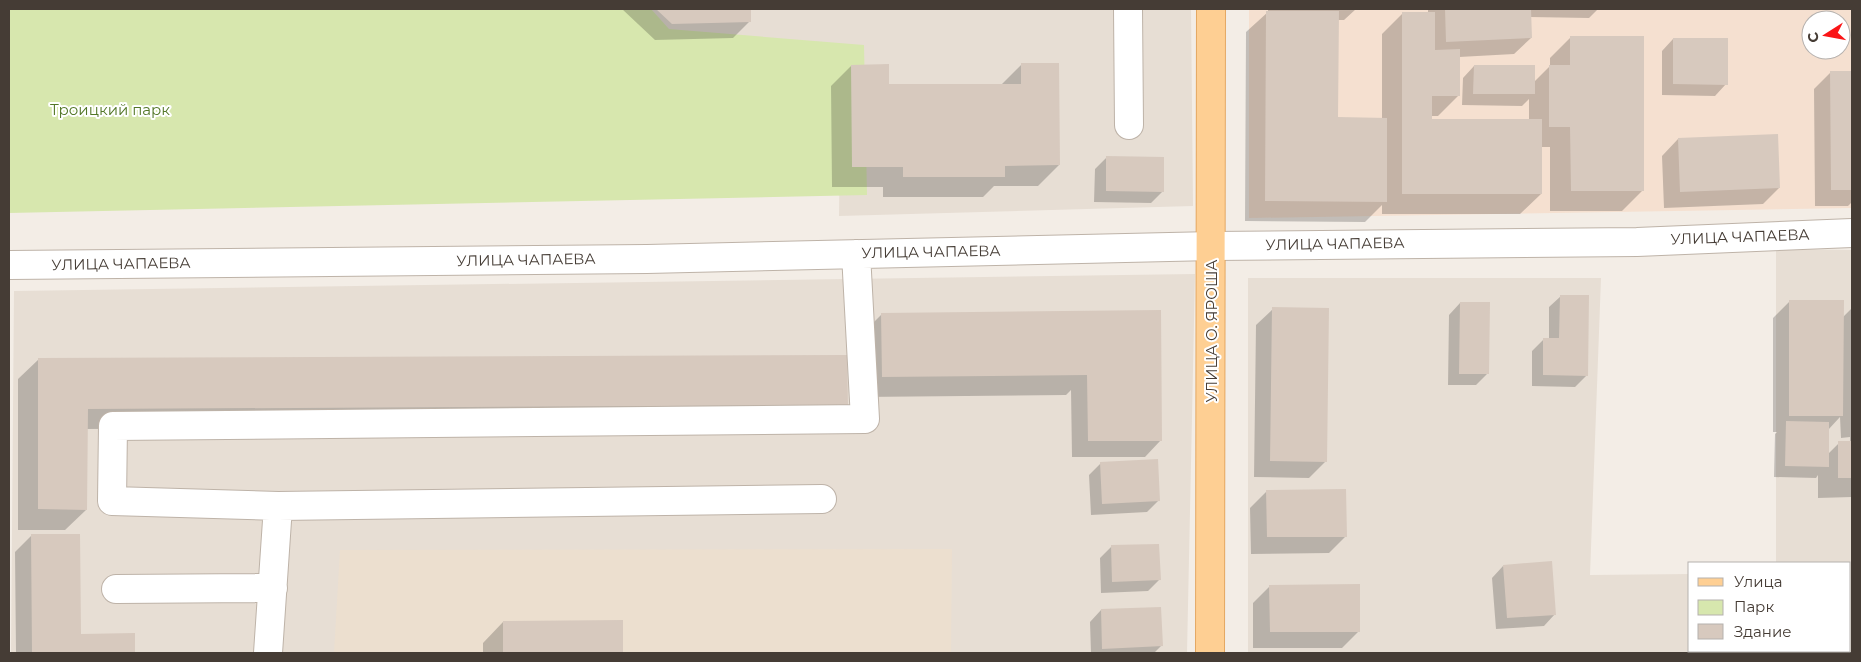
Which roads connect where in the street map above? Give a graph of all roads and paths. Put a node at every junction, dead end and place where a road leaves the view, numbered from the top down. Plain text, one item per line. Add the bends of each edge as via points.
1 (1128, 9) edge
2 (1211, 9) edge
3 (1129, 125) dead end
4 (1852, 233) edge
5 (1212, 246) junction
6 (856, 254) junction
7 (9, 265) edge
8 (822, 499) dead end
9 (278, 506) junction
10 (273, 588) junction
11 (116, 589) dead end
12 (268, 653) edge
13 (1210, 653) edge

1 - 3 street
2 - 5 main road, УЛИЦА О. ЯРОША
4 - 5 street, УЛИЦА ЧАПАЕВА via 1637,242
5 - 6 street, УЛИЦА ЧАПАЕВА
5 - 13 main road, УЛИЦА О. ЯРОША
6 - 7 street, УЛИЦА ЧАПАЕВА
6 - 9 street via 865,419 113,426 112,501
8 - 9 street
9 - 10 street
10 - 11 street
10 - 12 street

